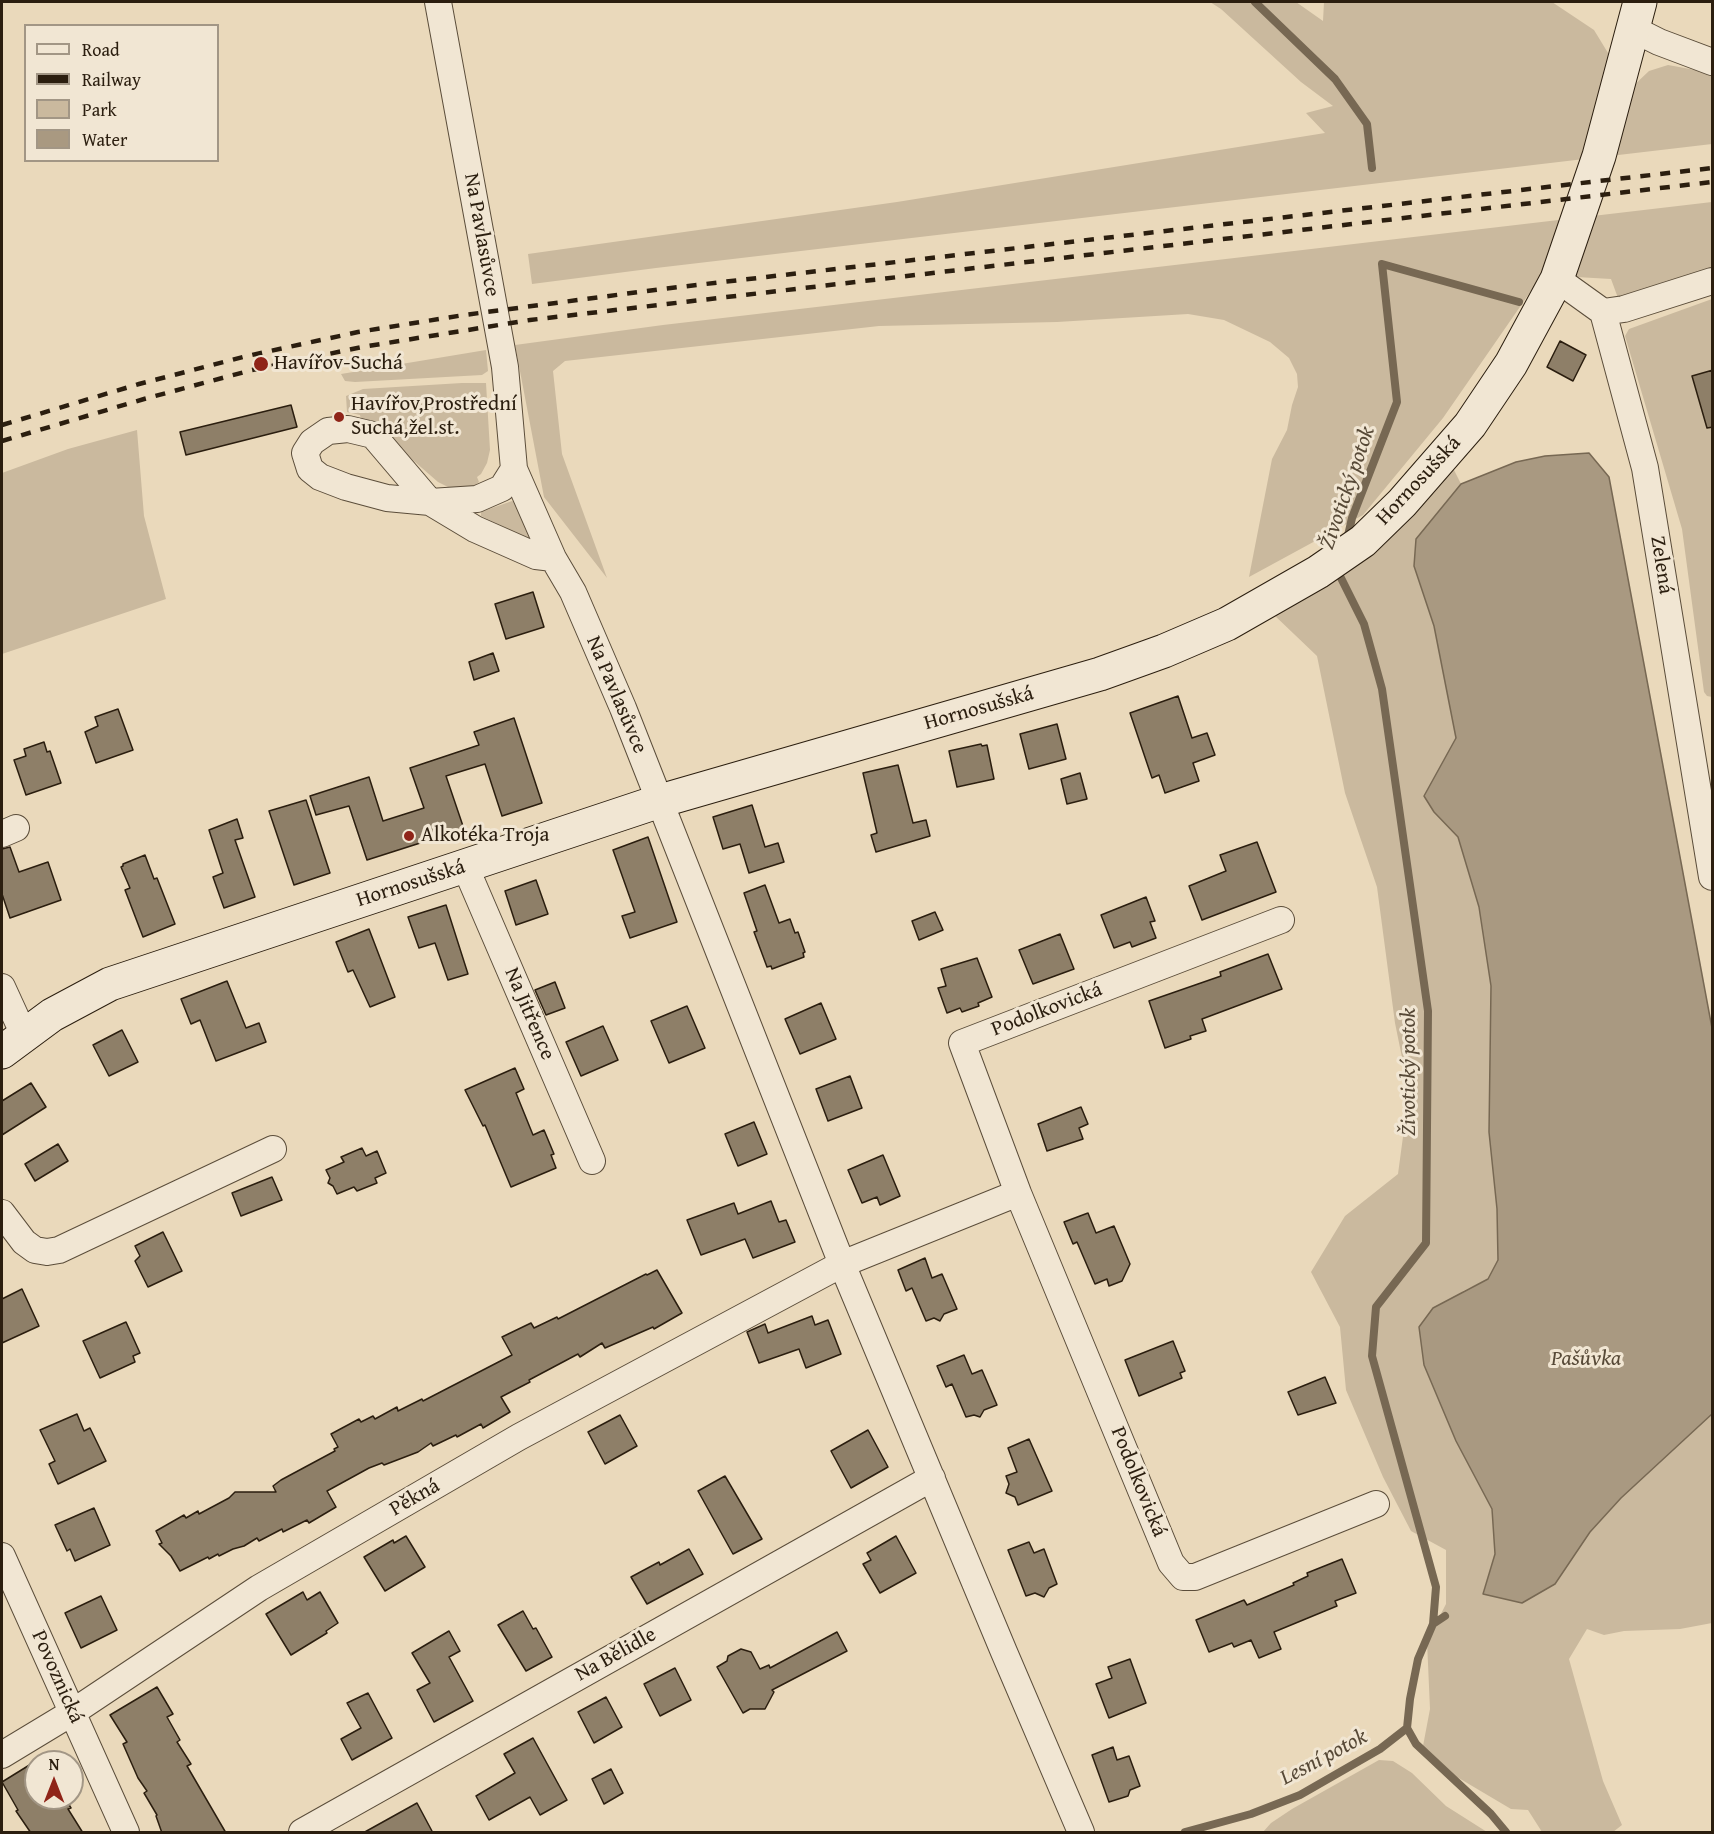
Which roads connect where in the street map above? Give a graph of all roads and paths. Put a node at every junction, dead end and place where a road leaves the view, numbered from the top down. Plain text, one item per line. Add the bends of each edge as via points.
1 (438, 2) edge
2 (1636, 15) edge
3 (1713, 62) edge
4 (1557, 279) junction
5 (1713, 281) edge
6 (1603, 312) junction
7 (514, 469) junction
8 (553, 558) junction
9 (660, 801) junction
10 (465, 866) junction
11 (1713, 877) edge
12 (1281, 920) dead end
13 (2, 987) edge
14 (13, 1043) edge
15 (273, 1149) dead end
16 (592, 1161) dead end
17 (1018, 1193) junction
18 (2, 1213) edge
19 (842, 1264) junction
20 (932, 1478) junction
21 (1376, 1504) dead end
22 (2, 1556) edge
23 (73, 1712) junction
24 (2, 1755) edge
25 (126, 1833) edge
26 (302, 1833) edge
27 (1082, 1833) edge

1 - 7 street, Na Pavlasůvce via 505,366
2 - 3 street via 1659,42
2 - 4 street, Hornosušská via 1599,156
4 - 6 street
4 - 9 street, Hornosušská via 1511,364 1470,425 1363,541 1318,572 1227,624 1100,674
5 - 6 street
6 - 11 street, Zelená via 1645,468
7 - 8 street, Na Pavlasůvce
7 - 8 street via 502,488 477,498 430,502 475,529 536,556
8 - 9 street, Na Pavlasůvce via 573,592
9 - 10 street, Hornosušská
9 - 19 street
10 - 14 street, Hornosušská via 110,984 52,1015
10 - 16 street, Na Jitřence
12 - 17 street, Podolkovická via 962,1043
13 - 14 street
15 - 18 street via 58,1250 35,1250
17 - 19 street
17 - 21 street, Podolkovická via 1171,1563 1183,1577 1195,1578
19 - 20 street
19 - 23 street, Pěkná via 519,1437 269,1582
20 - 26 street, Na Bělidle
20 - 27 street
22 - 23 street, Povoznická
23 - 24 street, Pěkná
23 - 25 street, Povoznická

